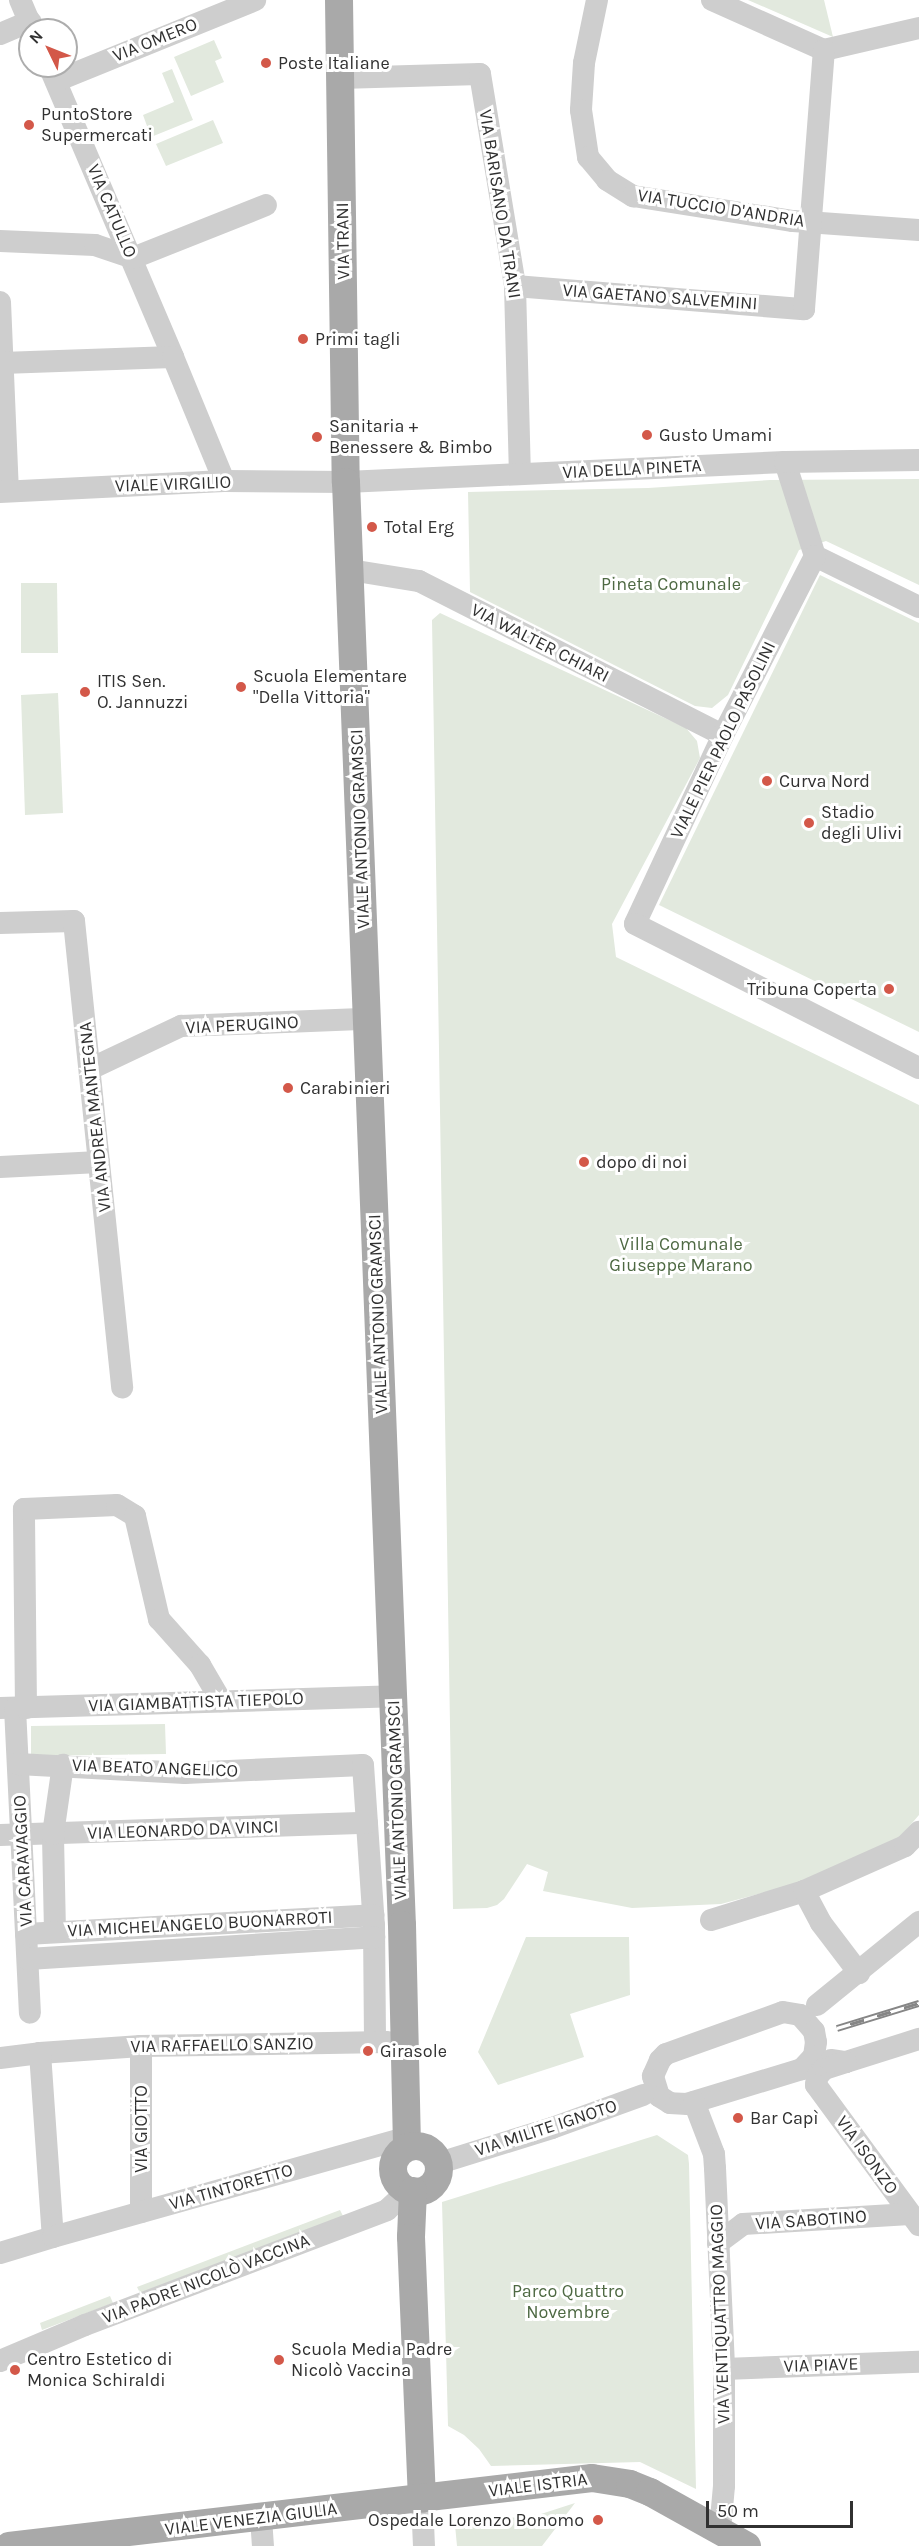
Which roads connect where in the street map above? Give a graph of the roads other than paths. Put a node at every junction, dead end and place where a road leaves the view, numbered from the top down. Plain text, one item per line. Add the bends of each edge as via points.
1 (20, 0) edge
2 (255, 0) edge
3 (339, 0) edge
4 (597, 0) edge
5 (712, 0) edge
6 (212, 8) edge
7 (28, 18) edge
8 (919, 28) edge
9 (18, 29) edge
10 (0, 34) edge
11 (824, 50) junction
12 (78, 62) edge
13 (54, 78) edge
14 (340, 78) junction
15 (266, 205) dead end
16 (811, 223) junction
17 (919, 230) edge
18 (0, 241) edge
19 (133, 258) junction
20 (515, 286) junction
21 (0, 302) edge
22 (172, 357) junction
23 (2, 363) junction
24 (919, 459) edge
25 (785, 462) junction
26 (520, 474) junction
27 (224, 482) junction
28 (346, 482) junction
29 (4, 491) edge
30 (815, 556) junction
31 (350, 570) junction
32 (919, 607) edge
33 (723, 735) junction
34 (0, 923) edge
35 (367, 1019) junction
36 (919, 1068) edge
37 (90, 1069) junction
38 (99, 1162) junction
39 (0, 1167) edge
40 (122, 1388) dead end
41 (393, 1696) junction
42 (221, 1701) junction
43 (14, 1708) edge
44 (18, 1764) junction
45 (63, 1765) junction
46 (363, 1765) joint
47 (367, 1822) junction
48 (919, 1832) edge
49 (53, 1834) junction
50 (11, 1835) edge
51 (804, 1891) junction
52 (711, 1920) dead end
53 (919, 1922) edge
54 (402, 1925) junction
55 (374, 1926) junction
56 (55, 1932) junction
57 (26, 1934) junction
58 (28, 1959) junction
59 (859, 1973) junction
60 (30, 2013) dead end
61 (808, 2014) junction
62 (919, 2039) edge
63 (375, 2041) junction
64 (405, 2042) junction
65 (141, 2046) junction
66 (816, 2048) junction
67 (40, 2053) junction
68 (0, 2058) edge
69 (846, 2062) junction
70 (803, 2076) junction
71 (652, 2091) junction
72 (694, 2102) junction
73 (407, 2142) junction
74 (441, 2161) junction
75 (408, 2190) junction
76 (141, 2212) junction
77 (915, 2219) edge
78 (53, 2237) junction
79 (718, 2243) junction
80 (0, 2253) edge
81 (0, 2361) edge
82 (919, 2362) edge
83 (724, 2369) junction
84 (422, 2499) junction
85 (261, 2518) junction
86 (720, 2530) junction
87 (9, 2546) edge
88 (263, 2546) edge
89 (424, 2546) edge
90 (747, 2546) edge

1 - 7 street
2 - 6 street, VIA OMERO
3 - 14 main road, VIA TRANI
4 - 16 street, VIA TUCCIO D'ANDRIA via 584,63 581,110 588,157 607,180 633,196
5 - 11 street
6 - 12 street, VIA OMERO
8 - 11 street
9 - 10 street
11 - 16 street
13 - 19 street, VIA CATULLO
14 - 20 street, VIA BARISANO DA TRANI via 480,74
14 - 28 main road, VIA TRANI
15 - 19 street
16 - 17 street, VIA TUCCIO D'ANDRIA
16 - 20 street, VIA GAETANO SALVEMINI via 804,309
18 - 19 street via 95,245
19 - 22 street, VIA CATULLO
20 - 26 street, VIA BARISANO DA TRANI
21 - 23 street
22 - 23 street
22 - 27 street, VIA CATULLO
23 - 29 street
24 - 25 street, VIA DELLA PINETA
25 - 26 street, VIA DELLA PINETA
25 - 30 street
26 - 28 street, VIA DELLA PINETA
27 - 28 street, VIALE VIRGILIO
27 - 29 street, VIALE VIRGILIO
28 - 31 main road, VIALE ANTONIO GRAMSCI
30 - 32 street
30 - 33 street, VIALE PIER PAOLO PASOLINI
31 - 33 street, VIA WALTER CHIARI via 419,581
31 - 35 main road, VIALE ANTONIO GRAMSCI
33 - 36 street, VIALE PIER PAOLO PASOLINI via 634,924
34 - 37 street, VIA ANDREA MANTEGNA via 74,921
35 - 37 street, VIA PERUGINO via 181,1026
35 - 41 main road, VIALE ANTONIO GRAMSCI
37 - 38 street, VIA ANDREA MANTEGNA
38 - 39 street
38 - 40 street, VIA ANDREA MANTEGNA
41 - 42 street, VIA GIAMBATTISTA TIEPOLO
41 - 54 main road, VIALE ANTONIO GRAMSCI
42 - 43 street, VIA GIAMBATTISTA TIEPOLO
42 - 43 street, VIA CARAVAGGIO via 200,1665 159,1619 135,1516 117,1505 24,1509
43 - 44 street, VIA CARAVAGGIO
44 - 45 street, VIA BEATO ANGELICO
44 - 50 street, VIA CARAVAGGIO
45 - 46 street, VIA BEATO ANGELICO via 196,1773
45 - 49 street, VIA CARAVAGGIO
46 - 47 street, VIALE ANTONIO GRAMSCI
47 - 49 street, VIA LEONARDO DA VINCI
47 - 55 street, VIALE ANTONIO GRAMSCI
48 - 51 street via 905,1846
49 - 50 street, VIA LEONARDO DA VINCI
49 - 56 street, VIA CARAVAGGIO
50 - 57 street, VIA CARAVAGGIO
51 - 52 street
51 - 59 street via 821,1923
53 - 59 street
54 - 55 street, VIA MICHELANGELO BUONARROTI
54 - 64 main road, VIALE ANTONIO GRAMSCI
55 - 56 street, VIA MICHELANGELO BUONARROTI
55 - 58 street, VIA MICHELANGELO BUONARROTI
55 - 63 street, VIALE ANTONIO GRAMSCI
56 - 57 street, VIA MICHELANGELO BUONARROTI
57 - 58 street, VIA CARAVAGGIO
58 - 60 street, VIA CARAVAGGIO
59 - 61 street
61 - 66 street
61 - 71 street via 783,2012 666,2054 656,2068
62 - 69 street
63 - 64 street, VIA RAFFAELLO SANZIO
63 - 65 street, VIA RAFFAELLO SANZIO
64 - 73 main road, VIALE ANTONIO GRAMSCI
65 - 67 street, VIA RAFFAELLO SANZIO
65 - 76 street, VIA GIOTTO
66 - 69 street via 825,2058
66 - 70 street
67 - 68 street, VIA RAFFAELLO SANZIO
67 - 78 street
69 - 70 street via 824,2069 817,2077
70 - 72 street
70 - 77 street, VIA ISONZO
71 - 72 street via 670,2103
71 - 74 street, VIA MILITE IGNOTO via 552,2128
72 - 79 street, VIA VENTIQUATTRO MAGGIO via 714,2154
73 - 74 main road via 422,2146
73 - 75 main road via 396,2156 393,2170 394,2177
73 - 76 street, VIA TINTORETTO
74 - 75 main road via 433,2184 420,2191
75 - 81 street, VIA PADRE NICOLÒ VACCINA via 387,2210
75 - 84 main road
76 - 78 street, VIA TINTORETTO
77 - 79 street, VIA SABOTINO via 743,2224
78 - 80 street, VIA TINTORETTO
79 - 83 street, VIA VENTIQUATTRO MAGGIO
82 - 83 street, VIA PIAVE
83 - 86 street, VIA VENTIQUATTRO MAGGIO
84 - 85 main road, VIALE VENEZIA GIULIA
84 - 86 main road, VIALE ISTRIA via 603,2478 650,2492
84 - 89 street
85 - 87 main road, VIALE VENEZIA GIULIA
85 - 88 street
86 - 90 main road, VIALE ISTRIA

